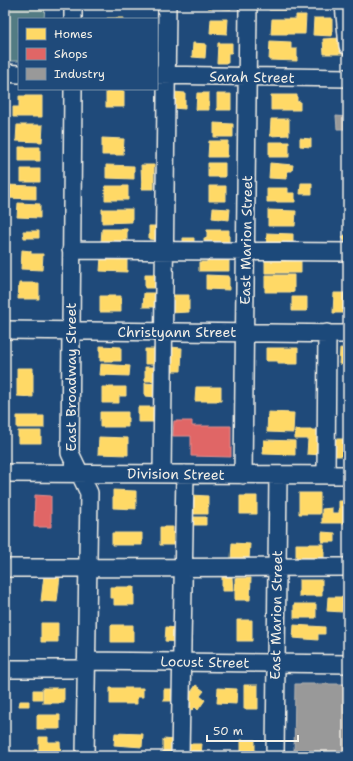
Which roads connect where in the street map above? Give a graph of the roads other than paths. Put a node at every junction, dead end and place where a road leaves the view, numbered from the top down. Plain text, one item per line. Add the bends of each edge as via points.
1 (73, 5) edge
2 (167, 5) edge
3 (248, 5) edge
4 (344, 5) edge
5 (73, 18) edge
6 (348, 46) edge
7 (5, 74) edge
8 (18, 74) edge
9 (161, 75) edge
10 (247, 77) junction
11 (348, 78) edge
12 (73, 90) edge
13 (71, 250) junction
14 (164, 251) junction
15 (246, 252) junction
16 (348, 252) edge
17 (5, 330) edge
18 (70, 330) junction
19 (164, 332) junction
20 (245, 332) junction
21 (327, 333) junction
22 (348, 334) edge
23 (5, 472) edge
24 (78, 473) junction
25 (162, 474) junction
26 (185, 474) junction
27 (244, 475) junction
28 (278, 475) junction
29 (326, 475) junction
30 (348, 475) edge
31 (277, 566) junction
32 (88, 567) junction
33 (348, 567) edge
34 (5, 568) edge
35 (183, 569) junction
36 (182, 662) junction
37 (276, 663) junction
38 (348, 664) edge
39 (86, 665) junction
40 (5, 669) edge
41 (85, 756) edge
42 (180, 756) edge
43 (275, 756) edge

1 - 5 street
2 - 9 street
3 - 10 street, East Marion Street
4 - 6 street
7 - 8 street
9 - 10 street, Sarah Street
9 - 14 street
10 - 11 street, Sarah Street
10 - 15 street, East Marion Street
12 - 13 street, East Broadway Street
13 - 14 street
13 - 18 street, East Broadway Street
14 - 15 street
14 - 19 street
15 - 16 street
15 - 20 street, East Marion Street
17 - 18 street, Christyann Street
18 - 19 street, Christyann Street
18 - 24 street, East Broadway Street via 70,453
19 - 20 street, Christyann Street
19 - 25 street
20 - 21 street, Christyann Street
20 - 27 street, East Marion Street
21 - 22 street, Christyann Street
21 - 29 street
23 - 24 street, Division Street
24 - 25 street, Division Street
24 - 32 street, East Broadway Street via 89,493
25 - 26 street, Division Street
26 - 27 street, Division Street
26 - 35 street
27 - 28 street, Division Street
28 - 29 street, Division Street
28 - 31 street, East Marion Street
29 - 30 street, Division Street
31 - 33 street
31 - 35 street
31 - 37 street, East Marion Street
32 - 34 street
32 - 35 street
32 - 39 street, East Broadway Street
35 - 36 street
36 - 37 street, Locust Street
36 - 39 street, Locust Street
36 - 42 street
37 - 38 street, Locust Street
37 - 43 street, East Marion Street
39 - 40 street, Locust Street
39 - 41 street, East Broadway Street

